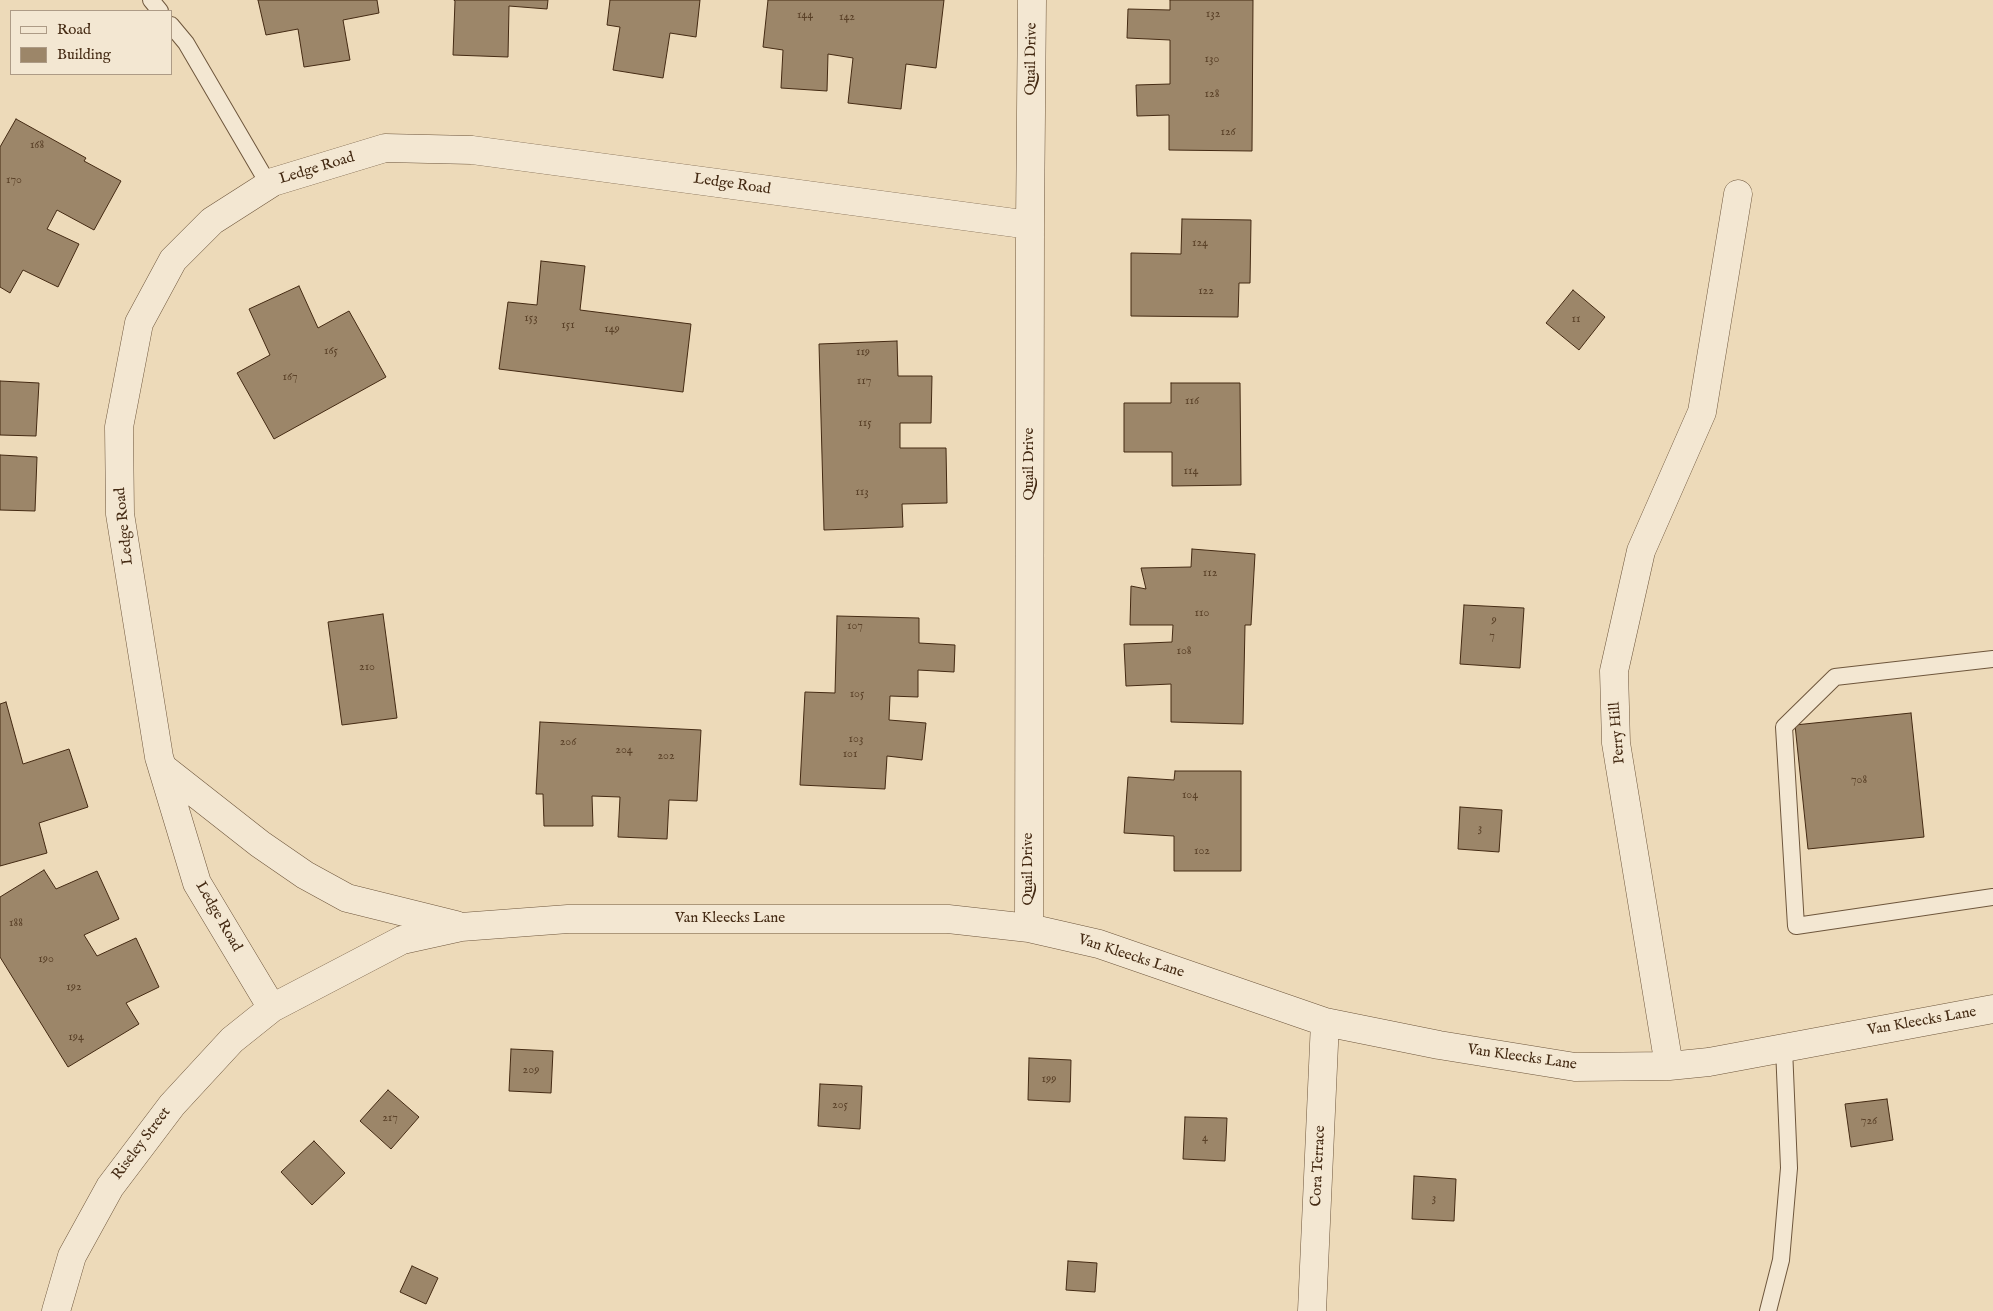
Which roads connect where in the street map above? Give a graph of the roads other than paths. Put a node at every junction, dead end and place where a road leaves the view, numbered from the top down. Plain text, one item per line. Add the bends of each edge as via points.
1 (151, 0) edge
2 (1032, 0) edge
3 (159, 10) edge
4 (172, 25) edge
5 (269, 185) junction
6 (1738, 194) dead end
7 (1030, 225) junction
8 (1993, 659) edge
9 (162, 767) junction
10 (1993, 897) edge
11 (461, 927) junction
12 (1029, 928) junction
13 (272, 1008) junction
14 (1993, 1009) edge
15 (1325, 1022) junction
16 (1784, 1048) junction
17 (1669, 1066) junction
18 (56, 1311) edge
19 (1312, 1311) edge
20 (1768, 1311) edge

1 - 3 lane
2 - 7 street, Quail Drive
4 - 5 lane via 186,43
5 - 7 street, Ledge Road via 385,148 472,150
5 - 9 street, Ledge Road via 212,220 173,260 139,323 119,428 120,514
6 - 17 street, Perry Hill via 1702,412 1641,551 1614,671 1616,743
7 - 12 street, Quail Drive
8 - 10 lane via 1835,677 1784,727 1796,926
9 - 11 street via 260,844 346,898
9 - 13 street, Ledge Road via 197,883
11 - 12 street, Van Kleecks Lane via 568,919 948,919
11 - 13 street, Van Kleecks Lane via 402,940
12 - 15 street, Van Kleecks Lane via 1099,944
13 - 18 street, Riseley Street via 232,1040 172,1105 110,1187 72,1256
14 - 16 street, Van Kleecks Lane
15 - 17 street, Van Kleecks Lane via 1576,1067
15 - 19 street, Cora Terrace
16 - 17 street, Van Kleecks Lane
16 - 20 lane via 1789,1168 1781,1260

